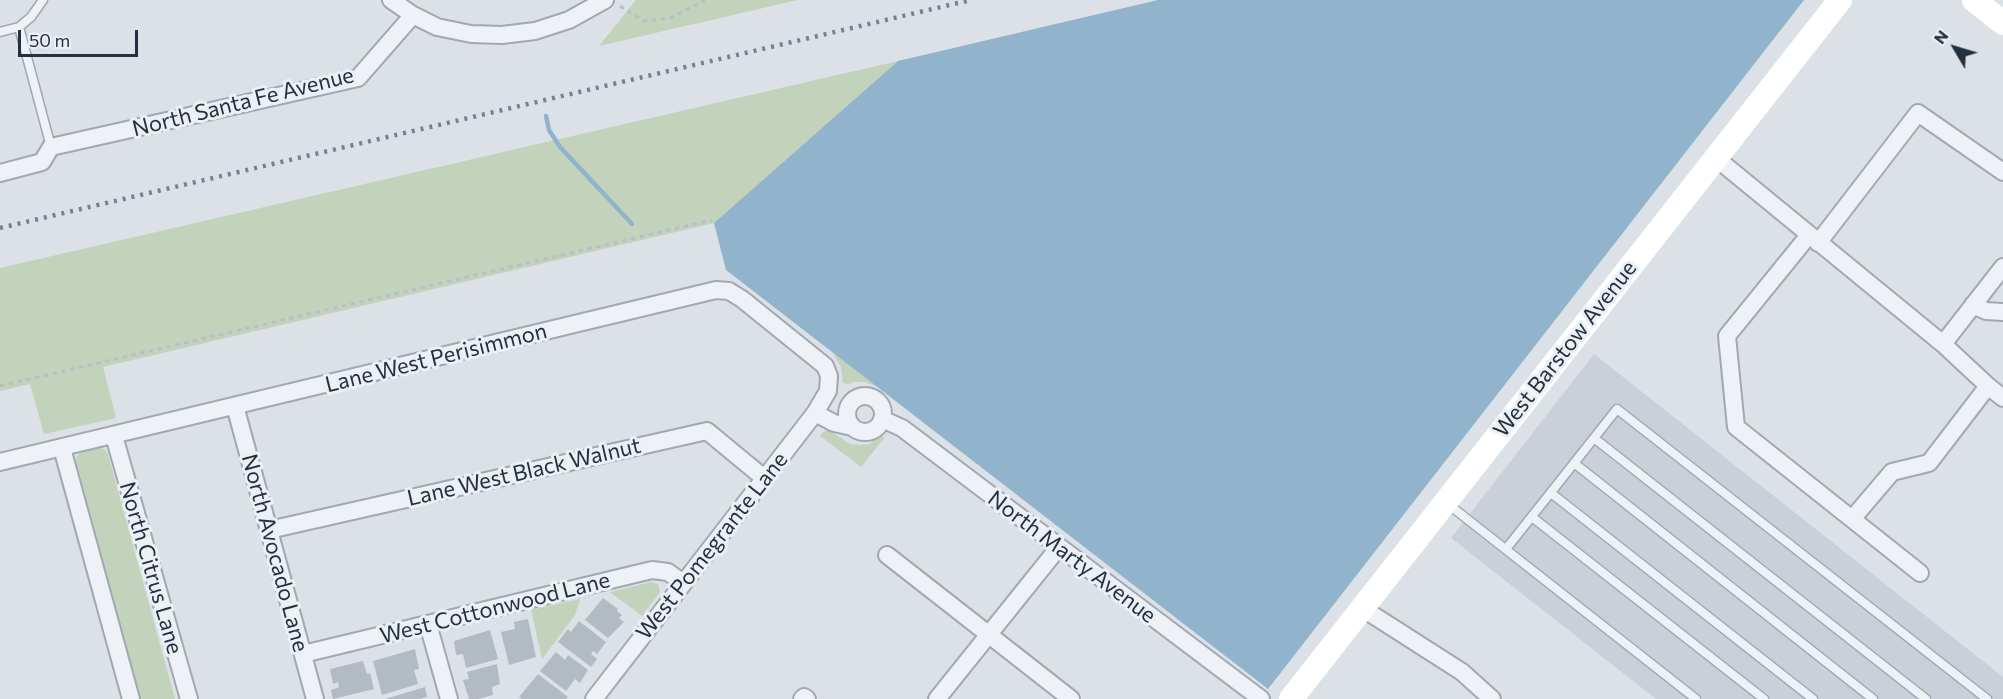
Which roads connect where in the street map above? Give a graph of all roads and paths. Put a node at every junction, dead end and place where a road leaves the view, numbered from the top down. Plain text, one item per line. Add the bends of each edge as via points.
1 (43, 0) edge
2 (391, 0) edge
3 (705, 0) edge
4 (1840, 0) edge
5 (1974, 0) edge
6 (612, 3) edge
7 (413, 15) junction
8 (2003, 23) edge
9 (19, 27) junction
10 (0, 32) edge
11 (51, 147) junction
12 (1716, 158) junction
13 (2003, 172) edge
14 (0, 173) edge
15 (712, 220) dead end
16 (1814, 239) junction
17 (2003, 267) edge
18 (1973, 305) junction
19 (2003, 312) edge
20 (1943, 344) junction
21 (0, 386) edge
22 (1988, 386) junction
23 (828, 391) junction
24 (859, 398) junction
25 (2003, 398) edge
26 (236, 406) junction
27 (815, 413) junction
28 (882, 418) junction
29 (852, 427) junction
30 (114, 436) junction
31 (1594, 438) junction
32 (62, 448) junction
33 (0, 462) edge
34 (1574, 463) junction
35 (764, 477) junction
36 (1551, 492) junction
37 (1446, 502) junction
38 (1532, 517) junction
39 (1852, 519) junction
40 (269, 530) junction
41 (1059, 548) junction
42 (1506, 549) junction
43 (887, 555) dead end
44 (1920, 573) dead end
45 (683, 583) junction
46 (1362, 608) junction
47 (428, 624) junction
48 (988, 635) junction
49 (303, 654) junction
50 (131, 699) edge
51 (189, 699) edge
52 (315, 699) edge
53 (449, 699) edge
54 (594, 699) edge
55 (802, 699) edge
56 (807, 699) edge
57 (937, 699) edge
58 (1071, 699) edge
59 (1261, 699) edge
60 (1291, 699) edge
61 (1492, 699) edge
62 (1696, 699) edge
63 (1764, 699) edge
64 (1813, 699) edge
65 (1873, 699) edge
66 (1926, 699) edge
67 (1987, 699) edge

1 - 9 lane
2 - 7 street
3 - 6 path via 670,18 644,21
4 - 12 street, West Barstow Avenue
5 - 8 street
6 - 7 street via 535,31 502,35 437,27
7 - 11 street, North Santa Fe Avenue via 358,78
9 - 10 lane
9 - 11 lane
11 - 14 street, North Santa Fe Avenue via 42,162
12 - 16 street
12 - 37 street, West Barstow Avenue
13 - 16 street via 1918,113
15 - 21 path
16 - 20 street
16 - 39 street via 1727,336 1736,427
17 - 18 street
18 - 19 street
18 - 20 street
20 - 22 street
22 - 25 street
22 - 39 street via 1929,463 1892,472
23 - 24 street, North Marty Avenue
23 - 26 street, Lane West Perisimmon via 829,376 817,358 742,299 729,291 716,290
23 - 27 street, West Pomegrante Lane
24 - 28 street, North Marty Avenue via 876,400 883,410
24 - 29 street via 847,411
26 - 30 street, Lane West Perisimmon
26 - 40 street, North Avocado Lane
27 - 29 street
27 - 35 street, West Pomegrante Lane
28 - 29 street via 873,431 861,432
28 - 41 street, North Marty Avenue via 902,428
30 - 32 street, Lane West Perisimmon
30 - 51 street, North Citrus Lane
31 - 34 lane
31 - 66 lane
31 - 67 lane via 1617,410
32 - 33 street, Lane West Perisimmon
32 - 50 street
34 - 36 lane
34 - 65 lane
35 - 40 street, Lane West Black Walnut via 707,431
35 - 45 street, West Pomegrante Lane
36 - 38 lane
36 - 64 lane
37 - 42 lane
37 - 46 street, West Barstow Avenue
38 - 42 lane
38 - 63 lane
39 - 44 street
40 - 49 street, North Avocado Lane
41 - 48 street
41 - 59 street, North Marty Avenue
42 - 62 lane
43 - 48 street
45 - 47 street, West Cottonwood Lane via 668,572 652,570
45 - 54 street, West Pomegrante Lane
46 - 60 street, West Barstow Avenue
46 - 61 street via 1462,672
47 - 49 street, West Cottonwood Lane
47 - 53 street
48 - 57 street
48 - 58 street
49 - 52 street, North Avocado Lane
55 - 56 street

